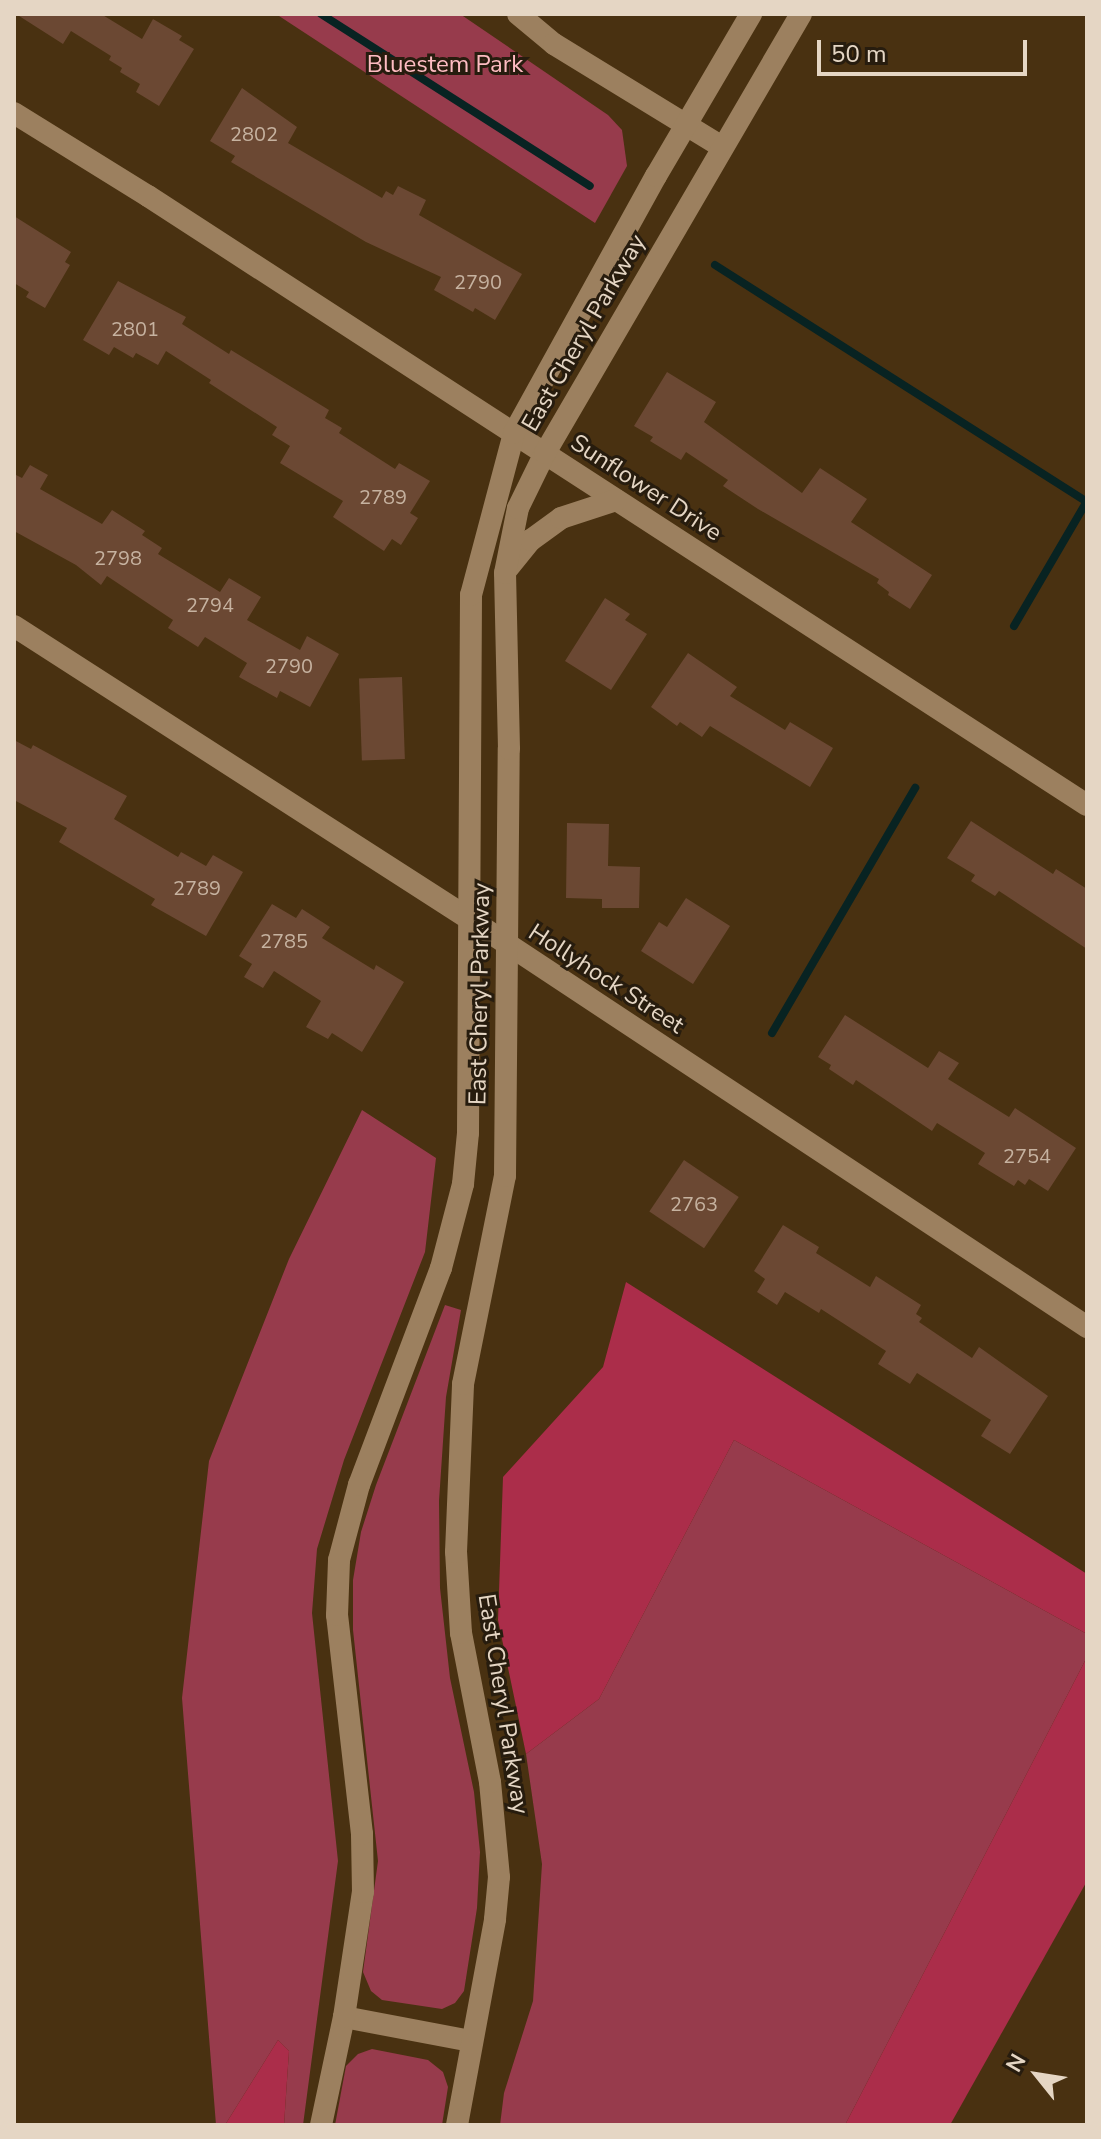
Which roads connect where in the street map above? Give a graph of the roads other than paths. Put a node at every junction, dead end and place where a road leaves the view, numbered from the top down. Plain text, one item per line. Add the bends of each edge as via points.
1 (518, 14) edge
2 (751, 14) edge
3 (801, 14) edge
4 (14, 113) edge
5 (686, 126) junction
6 (722, 147) junction
7 (514, 433) junction
8 (545, 453) junction
9 (616, 500) junction
10 (505, 573) junction
11 (14, 626) edge
12 (1087, 805) edge
13 (468, 918) junction
14 (507, 944) junction
15 (1087, 1327) edge
16 (344, 2017) junction
17 (471, 2041) junction
18 (321, 2125) edge
19 (457, 2125) edge

1 - 5 street via 554,44
2 - 5 street, East Cheryl Parkway
3 - 6 street, East Cheryl Parkway
4 - 7 street, Sunflower Drive
5 - 6 street
5 - 7 street, East Cheryl Parkway
6 - 8 street, East Cheryl Parkway
7 - 8 street, Sunflower Drive
7 - 13 street, East Cheryl Parkway via 471,595
8 - 9 street, Sunflower Drive
8 - 10 street, East Cheryl Parkway via 518,508
9 - 10 street via 561,518 531,540
9 - 12 street, Sunflower Drive
10 - 14 street, East Cheryl Parkway
11 - 13 street, Hollyhock Street
13 - 14 street, Hollyhock Street
13 - 16 street, East Cheryl Parkway via 463,1184 441,1268 359,1485 339,1560 337,1615 363,1849 363,1892
14 - 15 street, Hollyhock Street
14 - 17 street, East Cheryl Parkway via 505,1176 463,1384 457,1470 461,1633 490,1782 499,1877
16 - 17 street
16 - 18 street, East Cheryl Parkway
17 - 19 street, East Cheryl Parkway

